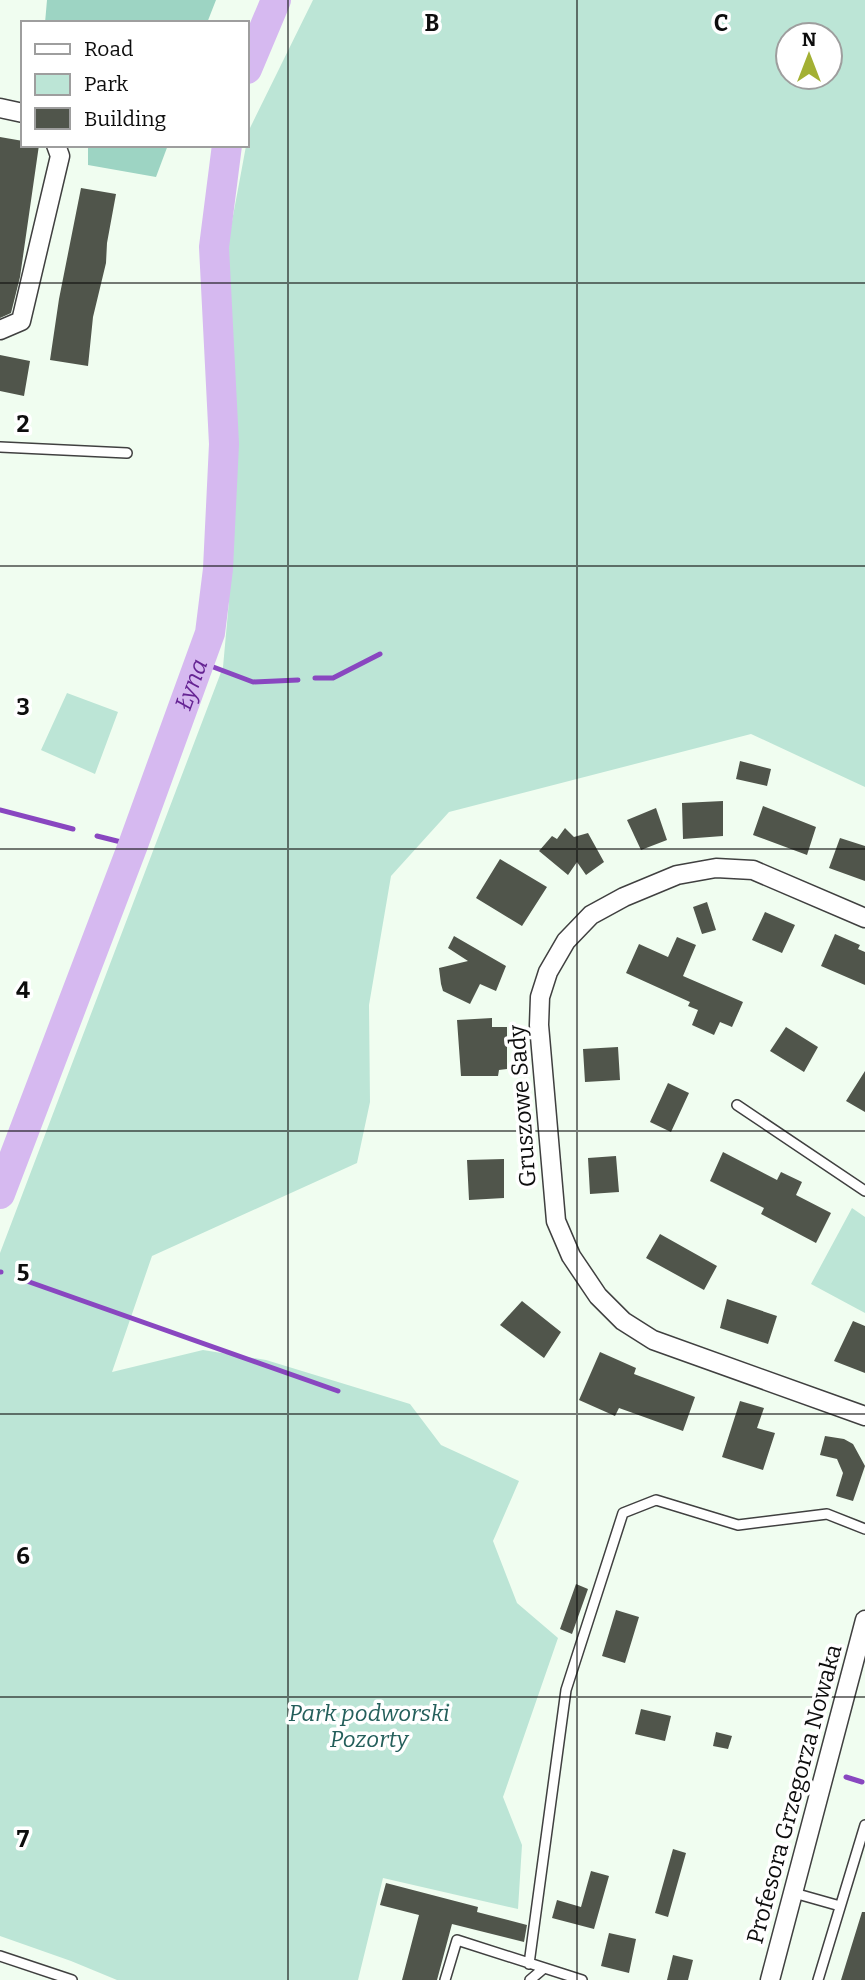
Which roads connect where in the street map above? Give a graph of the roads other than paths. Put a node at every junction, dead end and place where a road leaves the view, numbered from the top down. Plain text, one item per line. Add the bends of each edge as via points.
1 (0, 108) edge
2 (21, 113) edge
3 (58, 147) edge
4 (0, 330) edge
5 (0, 447) edge
6 (127, 453) dead end
7 (865, 918) edge
8 (737, 1105) dead end
9 (865, 1191) edge
10 (865, 1416) edge
11 (865, 1529) edge
12 (865, 1620) edge
13 (865, 1825) edge
14 (794, 1893) junction
15 (840, 1906) junction
16 (0, 1956) edge
17 (529, 1964) junction
18 (543, 1969) junction
19 (72, 1980) edge
20 (445, 1980) edge
21 (530, 1980) edge
22 (582, 1980) edge
23 (770, 1980) edge
24 (818, 1980) edge

1 - 2 street
3 - 4 street via 60,156 21,321
5 - 6 lane
7 - 10 street, Gruszowe Sady via 753,870 716,868 677,875 591,915 566,941 548,972 540,997 539,1025 556,1221 571,1255 598,1296 623,1321 653,1340
8 - 9 lane
11 - 17 lane via 827,1514 737,1525 656,1500 623,1513 566,1690
12 - 14 street, Profesora Grzegorza Nowaka
13 - 15 lane
14 - 15 lane
14 - 23 street, Profesora Grzegorza Nowaka
15 - 24 lane
16 - 19 lane
17 - 18 lane
17 - 20 lane via 457,1940
18 - 21 lane
18 - 22 lane

